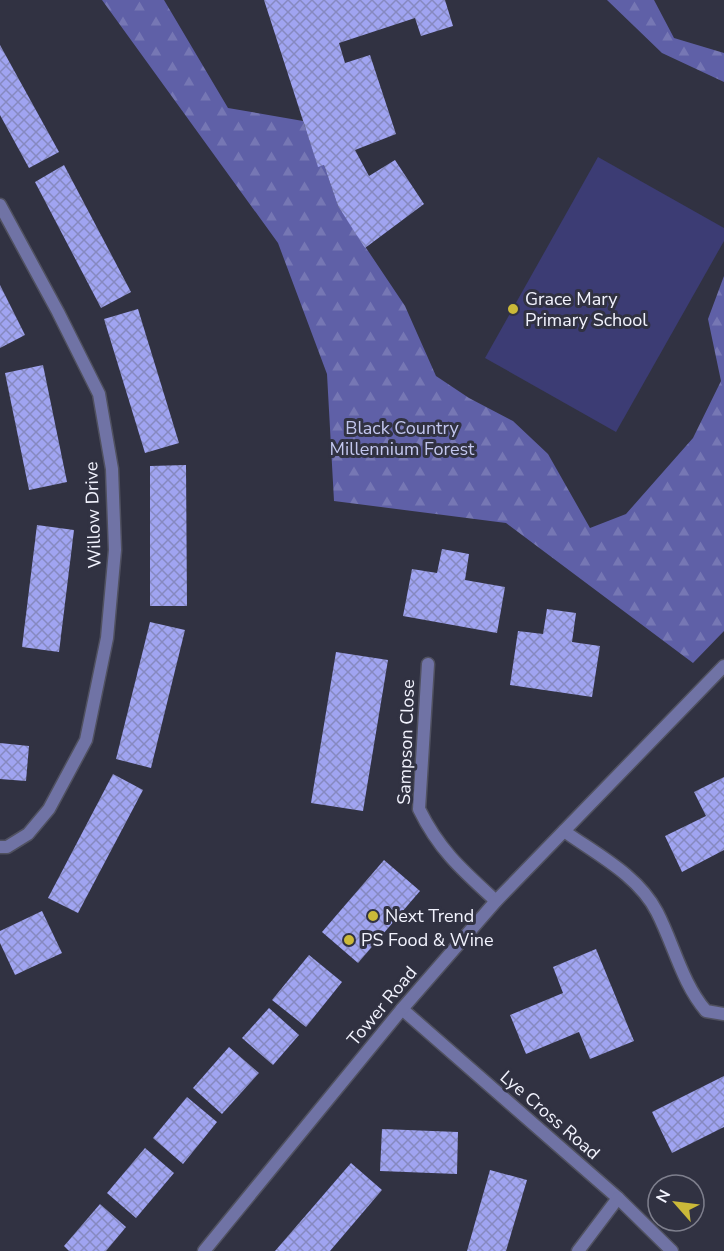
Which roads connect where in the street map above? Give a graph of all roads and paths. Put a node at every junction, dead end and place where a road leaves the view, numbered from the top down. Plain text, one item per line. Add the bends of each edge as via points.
1 (0, 205) edge
2 (428, 664) dead end
3 (724, 666) edge
4 (564, 831) junction
5 (0, 847) edge
6 (496, 901) junction
7 (402, 1009) junction
8 (724, 1014) edge
9 (618, 1198) junction
10 (204, 1251) edge
11 (578, 1251) edge
12 (672, 1251) edge

1 - 5 street, Willow Drive via 99,394 112,469 115,550 107,638 86,740 49,809 28,834 7,848
2 - 6 street, Sampson Close via 418,809 453,861
3 - 4 street, Tower Road
4 - 6 street, Tower Road
4 - 8 street via 633,880 656,910 694,997 706,1011
6 - 7 street, Tower Road
7 - 9 street, Lye Cross Road
7 - 10 street, Tower Road
9 - 11 street
9 - 12 street, Lye Cross Road

